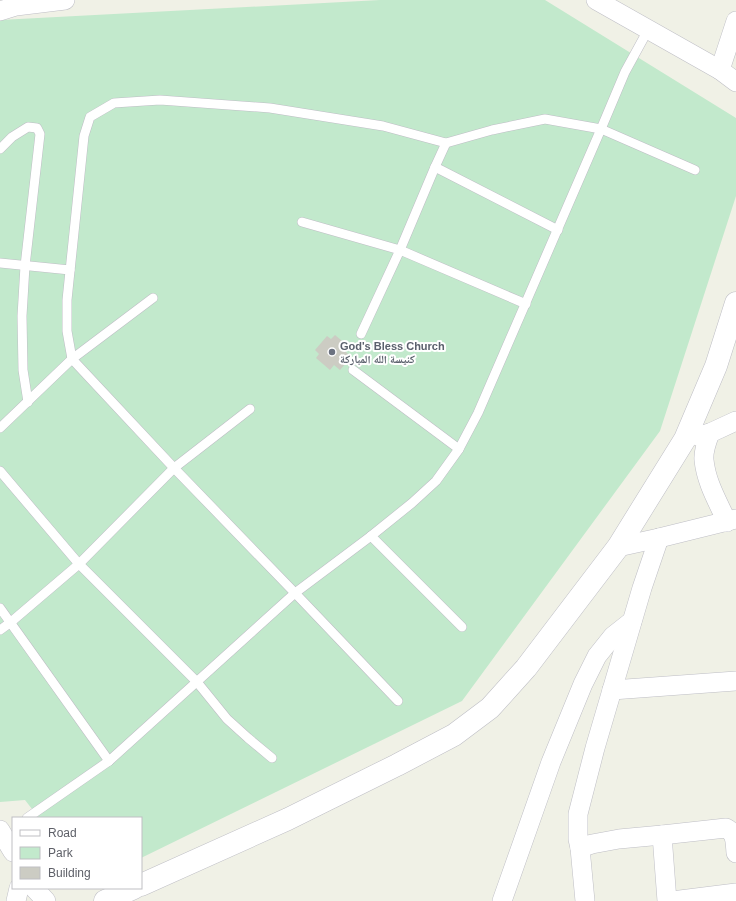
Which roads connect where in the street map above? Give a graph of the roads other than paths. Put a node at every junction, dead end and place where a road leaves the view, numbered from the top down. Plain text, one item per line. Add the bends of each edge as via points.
1 (65, 0) edge
2 (596, 0) edge
3 (0, 11) edge
4 (736, 21) edge
5 (648, 30) junction
6 (720, 70) junction
7 (736, 82) edge
8 (601, 129) junction
9 (446, 143) junction
10 (0, 149) edge
11 (435, 168) junction
12 (695, 170) dead end
13 (302, 222) dead end
14 (558, 230) junction
15 (400, 250) junction
16 (0, 263) edge
17 (25, 266) junction
18 (70, 270) junction
19 (153, 298) dead end
20 (736, 303) edge
21 (526, 304) junction
22 (361, 334) dead end
23 (72, 359) junction
24 (353, 370) dead end
25 (28, 402) junction
26 (250, 409) dead end
27 (736, 421) edge
28 (0, 428) edge
29 (710, 433) junction
30 (685, 439) junction
31 (459, 449) junction
32 (174, 468) junction
33 (0, 471) edge
34 (732, 520) edge
35 (371, 536) junction
36 (659, 538) junction
37 (618, 547) junction
38 (79, 564) junction
39 (295, 592) junction
40 (0, 608) edge
41 (632, 621) junction
42 (11, 622) junction
43 (462, 627) dead end
44 (0, 630) edge
45 (736, 681) edge
46 (197, 682) junction
47 (612, 690) junction
48 (398, 701) dead end
49 (272, 758) dead end
50 (109, 761) junction
51 (28, 817) edge
52 (734, 823) edge
53 (4, 832) edge
54 (662, 835) junction
55 (580, 848) junction
56 (12, 850) edge
57 (736, 853) edge
58 (142, 884) edge
59 (19, 889) edge
60 (35, 889) edge
61 (132, 889) edge
62 (736, 893) edge
63 (16, 901) edge
64 (46, 901) edge
65 (105, 901) edge
66 (502, 901) edge
67 (585, 901) edge
68 (667, 901) edge
69 (672, 901) edge

1 - 3 street via 16,6
2 - 5 street
4 - 6 street
5 - 6 street
5 - 8 lane via 625,72
6 - 7 street
8 - 9 lane via 545,119
8 - 12 lane
8 - 14 lane
9 - 11 lane
9 - 18 lane via 383,126 270,108 160,100 114,103 90,117 84,136
10 - 17 lane via 12,137 28,127 37,128 40,134
11 - 14 lane
11 - 15 lane
13 - 15 lane
14 - 21 lane
15 - 21 lane
15 - 22 lane
16 - 17 lane
17 - 18 lane
17 - 25 lane via 22,316 23,370
18 - 23 lane via 67,331
19 - 23 lane
20 - 30 street via 716,366
21 - 31 lane via 478,413
23 - 25 lane
23 - 32 lane
24 - 31 lane
25 - 28 lane
26 - 32 lane
27 - 29 street
29 - 30 street
29 - 34 street via 704,450 708,480
30 - 37 street
31 - 35 lane via 436,481
32 - 38 lane
32 - 39 lane
33 - 38 lane
34 - 36 street
35 - 39 lane
35 - 43 lane
36 - 37 street
36 - 41 street
37 - 58 street via 526,668 490,708 454,735 288,819
38 - 42 lane
38 - 46 lane
39 - 46 lane
39 - 48 lane
40 - 42 lane
41 - 47 street
41 - 66 street via 613,636 597,656 583,684 551,762
42 - 44 lane
42 - 50 lane
45 - 47 street
46 - 49 lane via 227,718
46 - 50 lane
47 - 55 street via 578,814
50 - 51 lane
52 - 54 street via 726,828
52 - 57 street
53 - 56 street
54 - 55 street via 619,838
54 - 68 street
55 - 67 street
59 - 63 street
60 - 64 street
61 - 65 street
62 - 69 street

